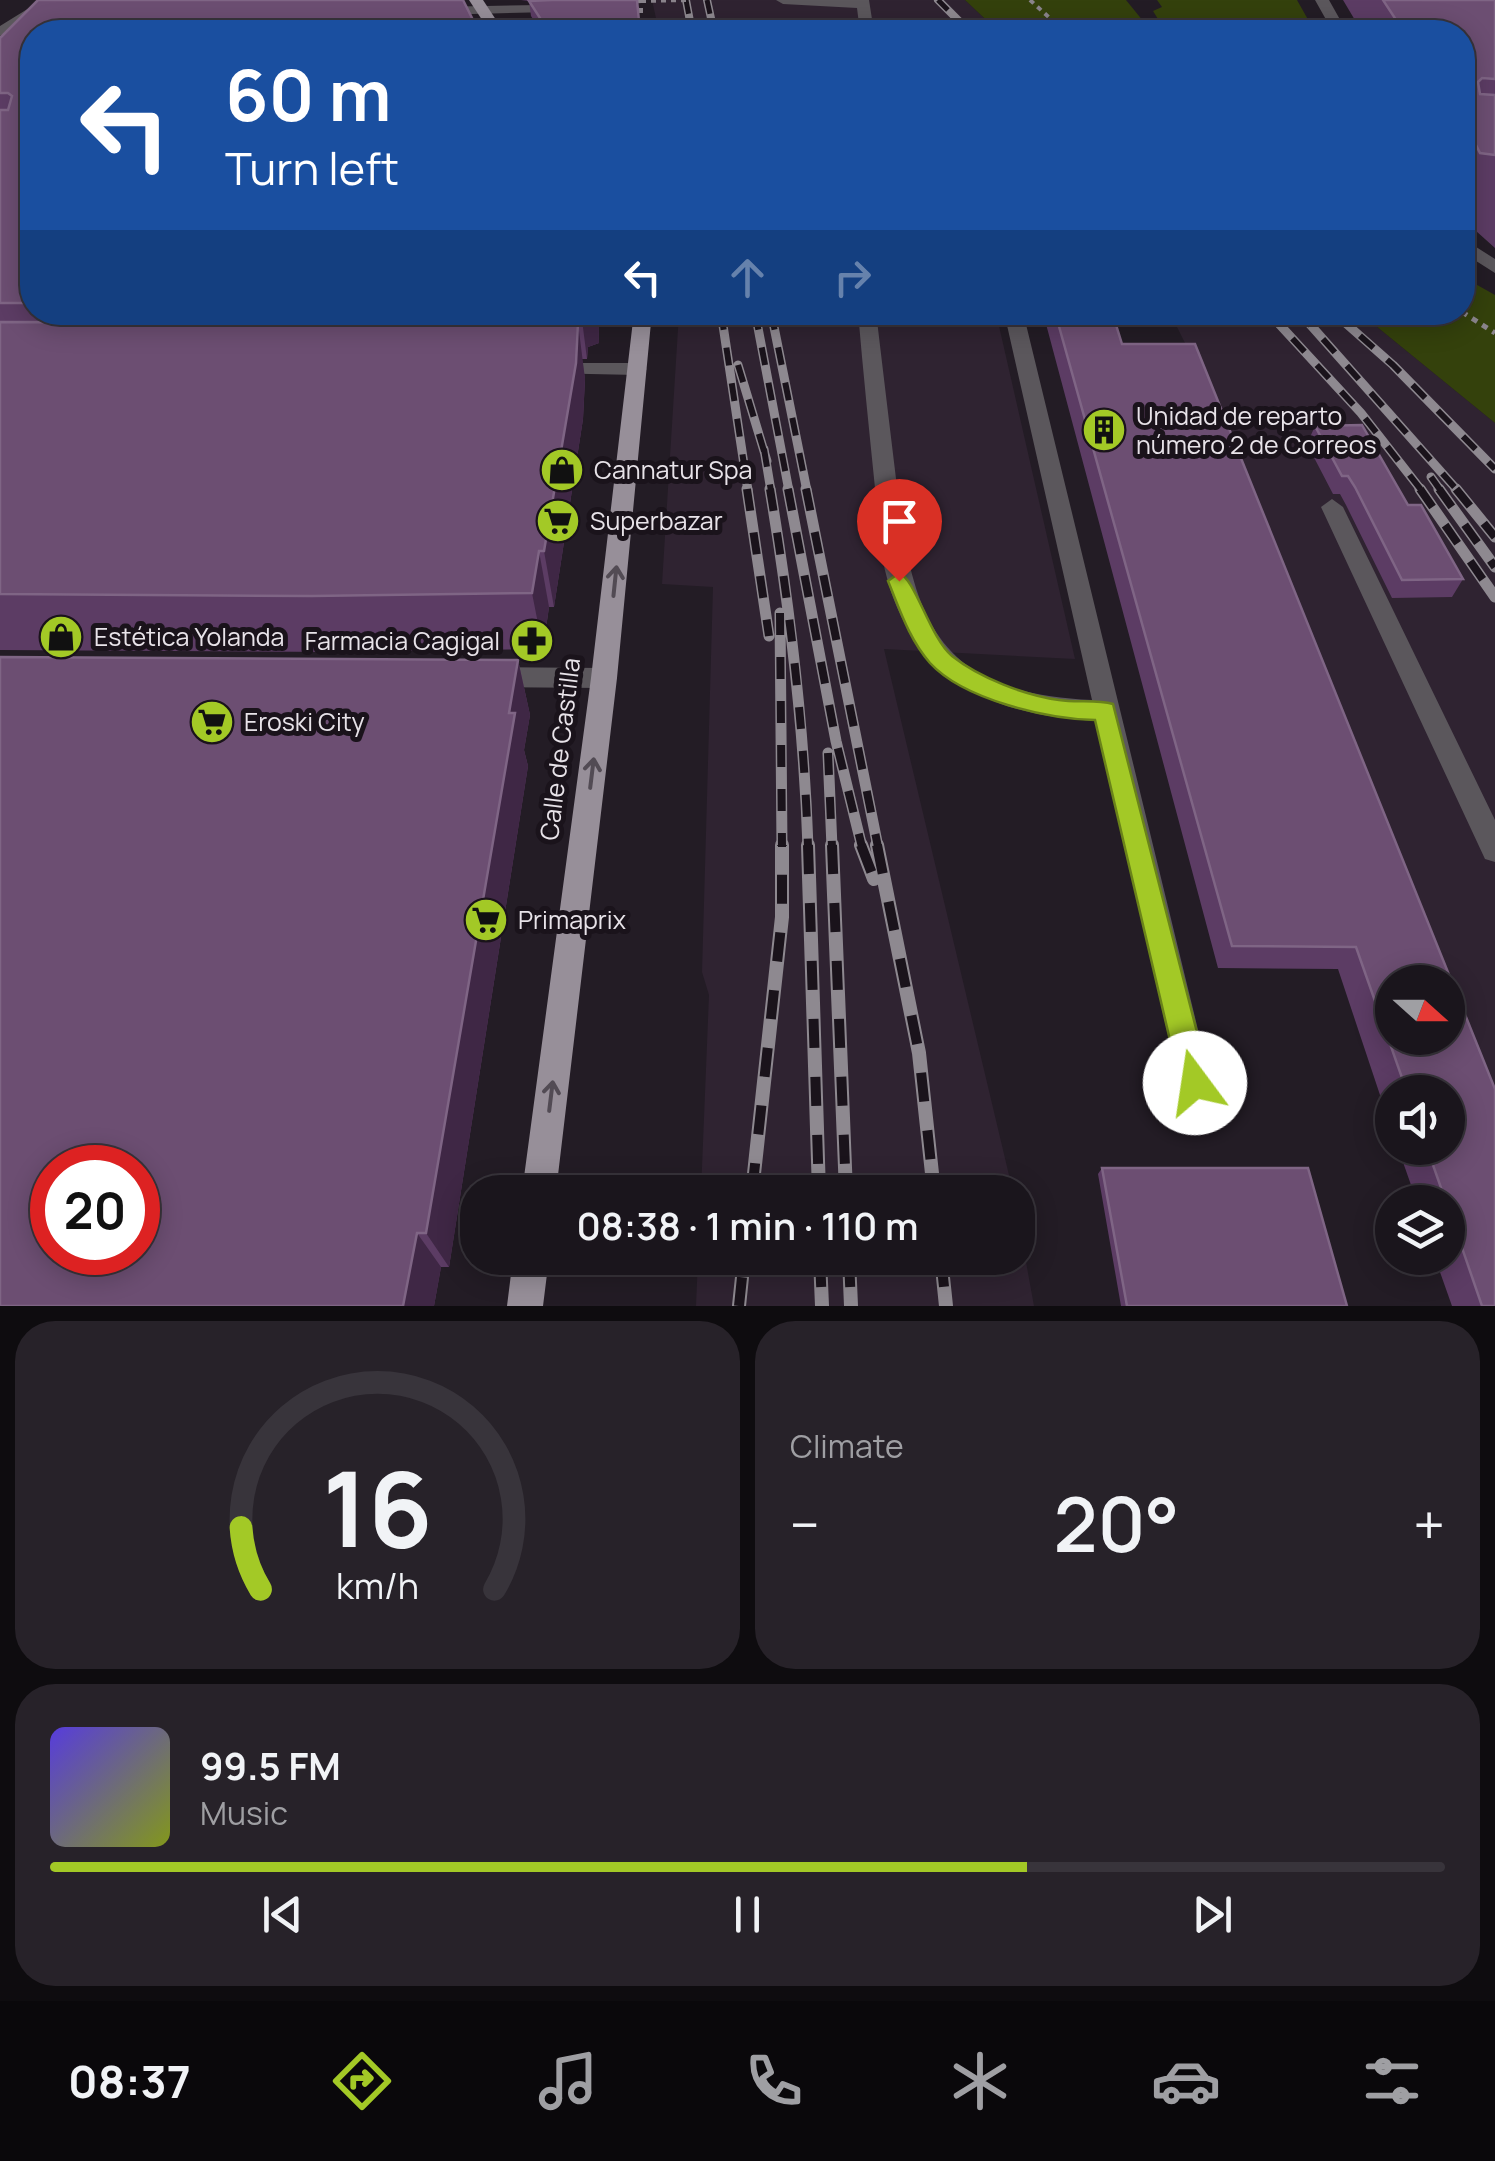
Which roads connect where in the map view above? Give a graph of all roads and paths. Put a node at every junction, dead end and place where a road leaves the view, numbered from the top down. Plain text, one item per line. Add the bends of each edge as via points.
1 (51, 0) edge
2 (689, 0) edge
3 (784, 0) edge
4 (1030, 0) edge
5 (617, 2) edge
6 (641, 2) edge
7 (862, 2) edge
8 (479, 4) edge
9 (547, 4) edge
10 (417, 10) edge
11 (621, 14) edge
12 (1052, 20) edge
13 (0, 32) edge
14 (642, 325) edge
15 (869, 325) edge
16 (1016, 325) edge
17 (528, 369) edge
18 (637, 369) junction
19 (1332, 508) dead end
20 (467, 677) edge
21 (604, 678) junction
22 (1105, 711) junction
23 (1495, 850) edge
24 (1195, 1083) dead end
25 (541, 1175) edge
26 (529, 1275) edge
27 (525, 1306) edge

1 - 13 street
2 - 6 path, bridge
3 - 7 street
4 - 12 path
5 - 6 path
6 - 11 path via 641,13
8 - 9 street
8 - 10 street
14 - 18 main road, Calle de Castilla
15 - 22 street via 899,581 918,630 940,659 996,692 1042,706
16 - 22 street
17 - 18 street
21 -> 18 main road, Calle de Castilla
19 - 23 street
20 - 21 street
25 -> 21 main road, Calle de Castilla
22 - 24 street
26 - 27 main road

